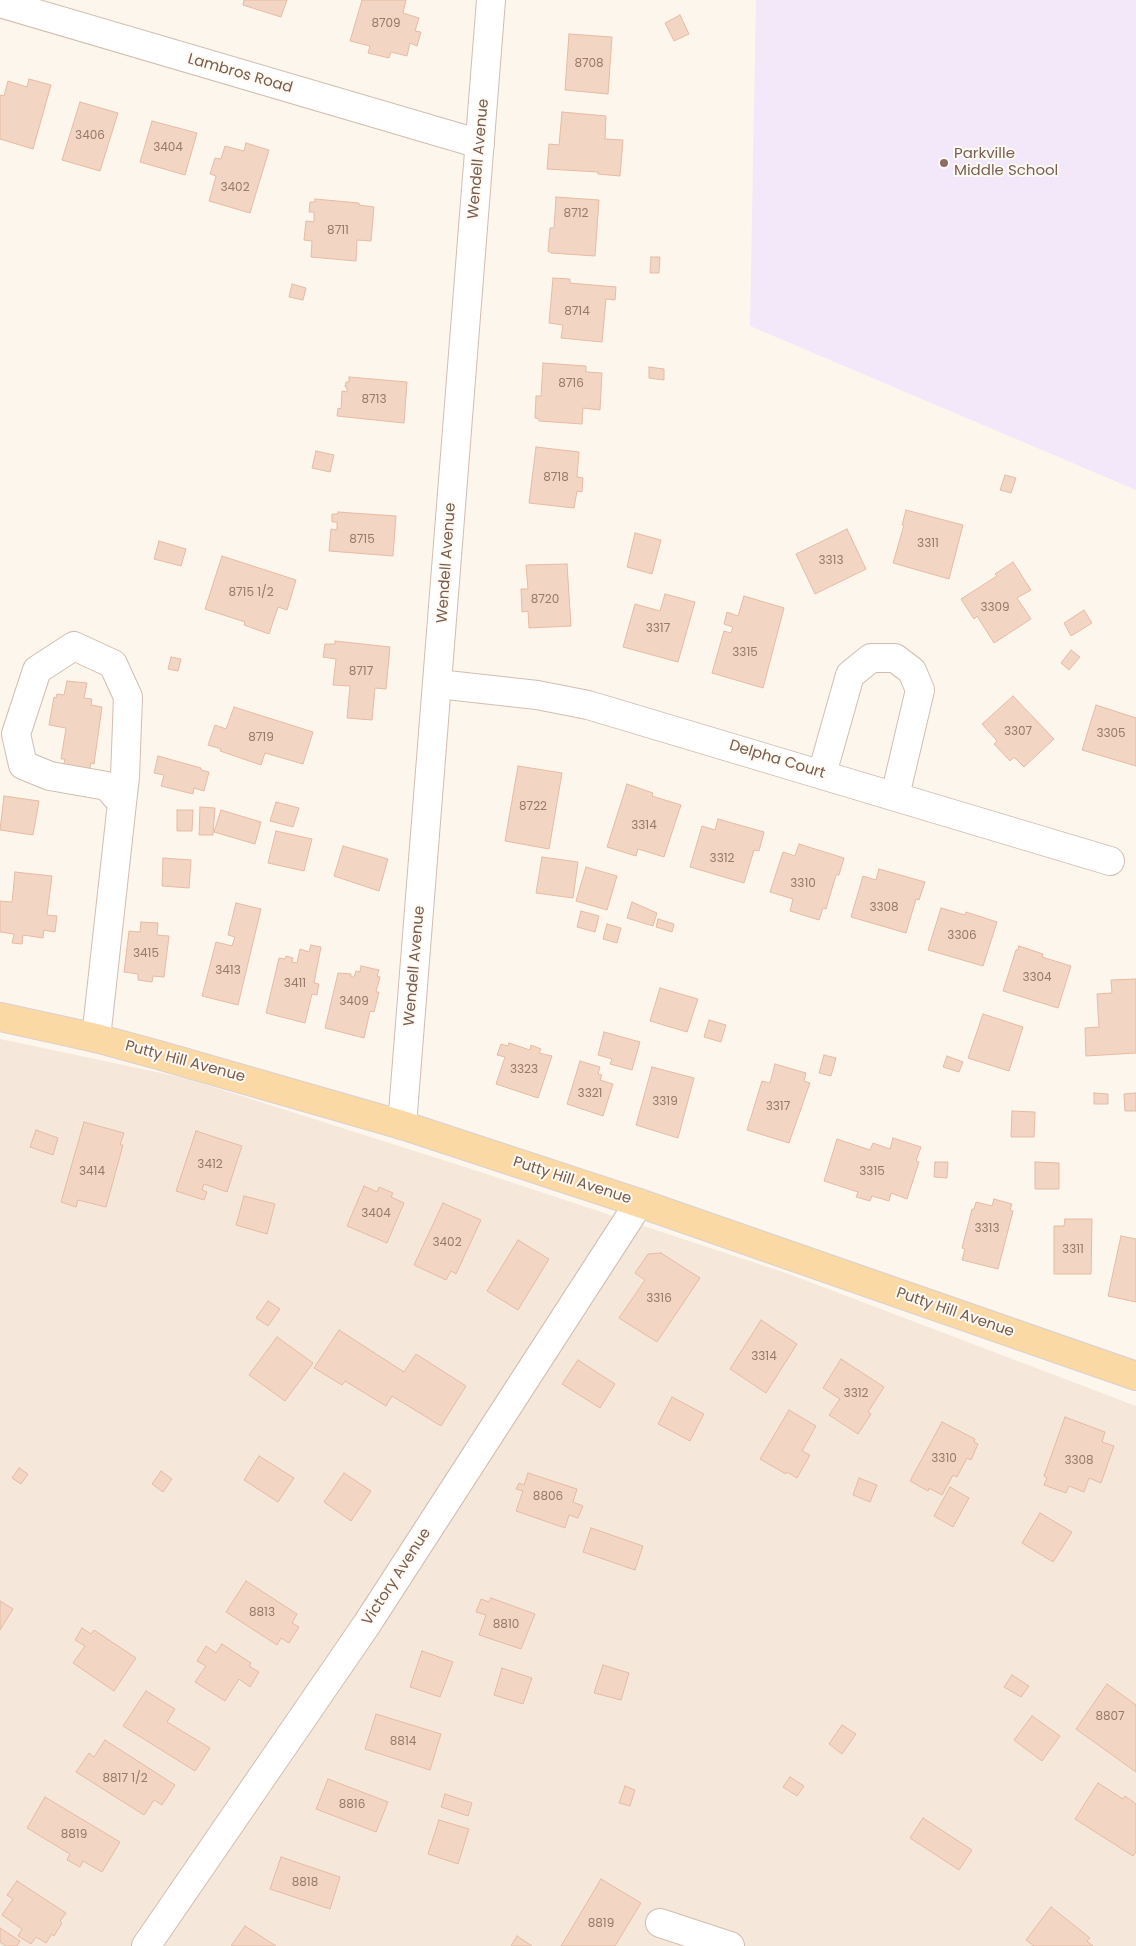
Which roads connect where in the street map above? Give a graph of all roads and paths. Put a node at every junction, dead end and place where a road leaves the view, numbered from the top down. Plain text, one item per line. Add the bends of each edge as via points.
1 (491, 0) edge
2 (0, 3) edge
3 (480, 144) junction
4 (438, 684) junction
5 (822, 774) junction
6 (895, 796) junction
7 (122, 803) junction
8 (1110, 861) dead end
9 (0, 1017) edge
10 (96, 1038) junction
11 (402, 1125) junction
12 (639, 1203) junction
13 (1136, 1376) edge
14 (660, 1923) dead end
15 (146, 1946) edge
16 (730, 1946) edge

1 - 3 street, Wendell Avenue
2 - 3 street, Lambros Road
3 - 4 street, Wendell Avenue
4 - 5 street, Delpha Court via 537,695 588,705
4 - 11 street, Wendell Avenue
5 - 6 street, Delpha Court
5 - 6 street via 850,675 871,658 895,658 912,671 920,690
6 - 8 street, Delpha Court
7 - 7 street via 128,696 113,664 74,646 38,670 16,734 24,765 50,776 107,786
7 - 10 street
9 - 10 main road, Putty Hill Avenue
10 - 11 main road, Putty Hill Avenue
11 - 12 main road, Putty Hill Avenue
12 - 13 main road, Putty Hill Avenue
12 - 15 street, Victory Avenue via 367,1624
14 - 16 street

